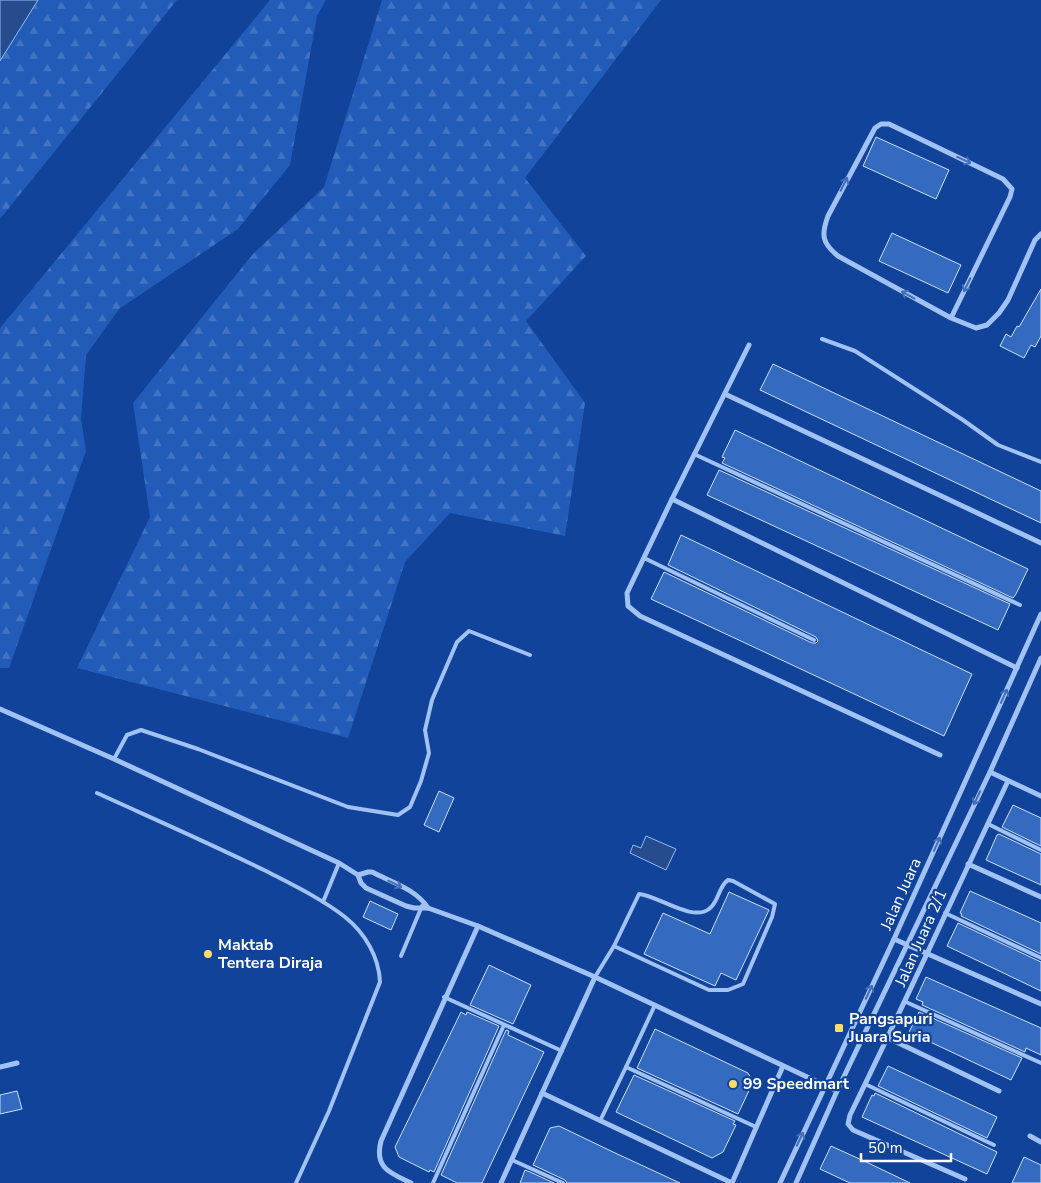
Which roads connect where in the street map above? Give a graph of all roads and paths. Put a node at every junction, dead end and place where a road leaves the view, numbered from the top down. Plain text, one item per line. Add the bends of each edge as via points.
1 (1041, 234) edge
2 (951, 318) junction
3 (822, 339) dead end
4 (749, 345) dead end
5 (725, 394) junction
6 (694, 454) junction
7 (1041, 462) edge
8 (672, 499) junction
9 (1041, 543) edge
10 (644, 558) junction
11 (1020, 605) dead end
12 (1041, 614) edge
13 (814, 640) dead end
14 (530, 655) dead end
15 (1041, 658) edge
16 (1017, 668) junction
17 (0, 709) edge
18 (940, 755) dead end
19 (114, 759) junction
20 (990, 772) junction
21 (1008, 782) junction
22 (97, 793) dead end
23 (1041, 796) edge
24 (988, 824) junction
25 (1041, 850) edge
26 (339, 864) junction
27 (968, 864) junction
28 (358, 875) junction
29 (1041, 897) edge
30 (323, 902) junction
31 (424, 902) junction
32 (428, 908) junction
33 (421, 909) junction
34 (945, 913) junction
35 (478, 926) junction
36 (894, 939) junction
37 (908, 945) junction
38 (614, 946) junction
39 (928, 955) junction
40 (401, 956) dead end
41 (1041, 958) edge
42 (595, 976) junction
43 (444, 997) junction
44 (906, 1002) junction
45 (1041, 1004) edge
46 (655, 1005) junction
47 (504, 1025) junction
48 (888, 1038) junction
49 (562, 1051) junction
50 (17, 1063) dead end
51 (1041, 1063) edge
52 (783, 1066) junction
53 (0, 1067) edge
54 (626, 1067) junction
55 (865, 1084) junction
56 (825, 1086) junction
57 (999, 1091) dead end
58 (837, 1092) junction
59 (542, 1093) junction
60 (600, 1121) junction
61 (756, 1127) junction
62 (1030, 1136) dead end
63 (1041, 1142) edge
64 (994, 1145) dead end
65 (512, 1160) junction
66 (965, 1179) dead end
67 (296, 1183) edge
68 (411, 1183) edge
69 (433, 1183) edge
70 (502, 1183) edge
71 (563, 1183) edge
72 (732, 1183) edge
73 (780, 1183) edge
74 (796, 1183) edge

1 - 2 street via 1035,240 1000,313 987,325 976,328
2 -> 2 street via 838,256 828,248 824,238 824,228 832,208 870,134 881,124 889,124 1003,179 1012,188
3 - 7 lane via 855,351 998,445
4 - 5 street
5 - 6 street
5 - 9 street
6 - 8 street
6 - 11 lane
8 - 10 street
8 - 16 street
10 - 13 lane
10 - 18 street via 627,593 628,606 640,616
12 - 16 street, Jalan Juara
14 - 19 lane via 469,631 458,642 432,700 425,730 429,753 421,781 410,807 398,815 348,807 141,730 127,735
15 - 20 street, Jalan Juara
36 -> 16 street, Jalan Juara
17 - 19 street
19 - 26 street
20 - 21 street
20 -> 37 street, Jalan Juara
21 - 23 street
21 - 24 street, Jalan Juara 2/1
22 - 30 lane via 238,857
24 - 25 lane
24 - 27 street, Jalan Juara 2/1
26 - 28 street
26 - 30 lane
27 - 29 street
27 - 34 street, Jalan Juara 2/1
28 -> 31 street via 372,872 412,892
28 - 33 street via 366,888 406,906
30 - 67 lane via 345,917 365,940 379,969 380,982 329,1111
31 - 32 street
31 - 33 lane
32 - 33 street
32 - 35 street
33 - 40 lane
34 - 39 street, Jalan Juara 2/1
34 - 41 lane
35 - 42 street
35 - 43 street
36 - 37 street
56 -> 36 street, Jalan Juara
37 - 39 street
37 - 58 street, Jalan Juara
38 - 38 lane via 709,990 728,990 743,984 775,904 728,880 710,908 696,914 639,894
38 - 42 lane
39 - 44 street, Jalan Juara 2/1
39 - 45 street
42 - 46 street
42 - 49 street
43 - 47 lane
43 - 68 street via 379,1150 380,1161 386,1170
44 - 48 street, Jalan Juara 2/1
44 - 51 lane
46 - 52 street
46 - 54 lane
47 - 49 lane
47 - 69 lane
48 - 55 street, Jalan Juara 2/1
48 - 57 street
49 - 59 street
50 - 53 street
52 - 56 street
52 - 61 street
54 - 60 lane
54 - 61 lane
55 - 64 lane
55 - 66 street, Jalan Juara 2/1 via 850,1115 848,1124 853,1130
56 - 58 street
73 -> 56 street, Jalan Juara
58 - 74 street, Jalan Juara
59 - 60 street
59 - 65 street
60 - 72 street
61 - 72 street
62 - 63 street
65 - 70 street
65 - 71 lane

